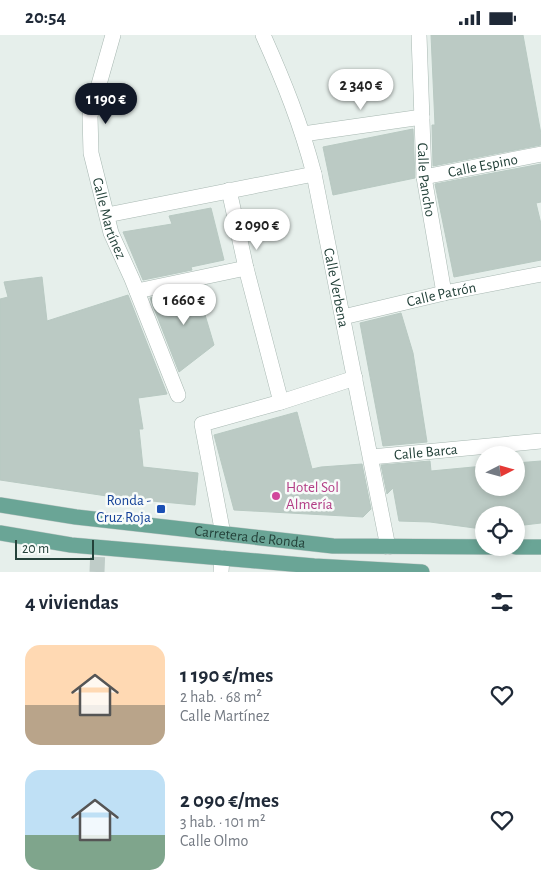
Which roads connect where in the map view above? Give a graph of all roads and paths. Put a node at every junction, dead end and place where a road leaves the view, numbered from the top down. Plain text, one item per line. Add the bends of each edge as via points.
1 (114, 35) edge
2 (263, 35) edge
3 (418, 35) edge
4 (422, 117) junction
5 (304, 134) junction
6 (541, 154) edge
7 (314, 174) junction
8 (424, 177) junction
9 (229, 190) junction
10 (107, 215) junction
11 (246, 267) junction
12 (541, 274) edge
13 (137, 291) junction
14 (444, 293) junction
15 (343, 317) junction
16 (355, 379) junction
17 (178, 395) dead end
18 (281, 403) junction
19 (541, 441) edge
20 (371, 457) junction
21 (0, 505) edge
22 (0, 533) edge
23 (223, 534) junction
24 (388, 547) junction
25 (475, 547) edge
26 (525, 547) edge
27 (541, 547) edge
28 (222, 565) edge
29 (337, 570) edge
30 (399, 572) edge
31 (422, 572) edge

1 - 10 street, Calle Martínez via 90,116 91,153
2 - 5 street, Calle Verbena
3 - 4 street, Calle Pancho
4 - 5 street
4 - 8 street, Calle Pancho
5 - 7 street, Calle Verbena
6 - 8 street, Calle Espino
7 - 9 street
7 - 15 street, Calle Verbena
8 - 14 street, Calle Pancho
9 - 10 street
9 - 11 street
10 - 13 street, Calle Martínez via 111,233
11 - 13 street
11 - 18 street
12 - 14 street, Calle Patrón
13 - 17 street, Calle Martínez
14 - 15 street, Calle Patrón
15 - 16 street, Calle Verbena
16 - 18 street
16 - 20 street, Calle Verbena
18 - 23 street via 202,424
19 - 20 street, Calle Barca
20 - 24 street, Calle Verbena
21 - 23 main road, Carretera de Ronda
22 - 28 main road, Carretera de Ronda
23 - 24 main road, Carretera de Ronda
24 - 25 main road, Carretera de Ronda
26 - 27 main road
28 - 29 main road, Carretera de Ronda
29 - 30 main road, Carretera de Ronda
30 - 31 main road, Carretera de Ronda

